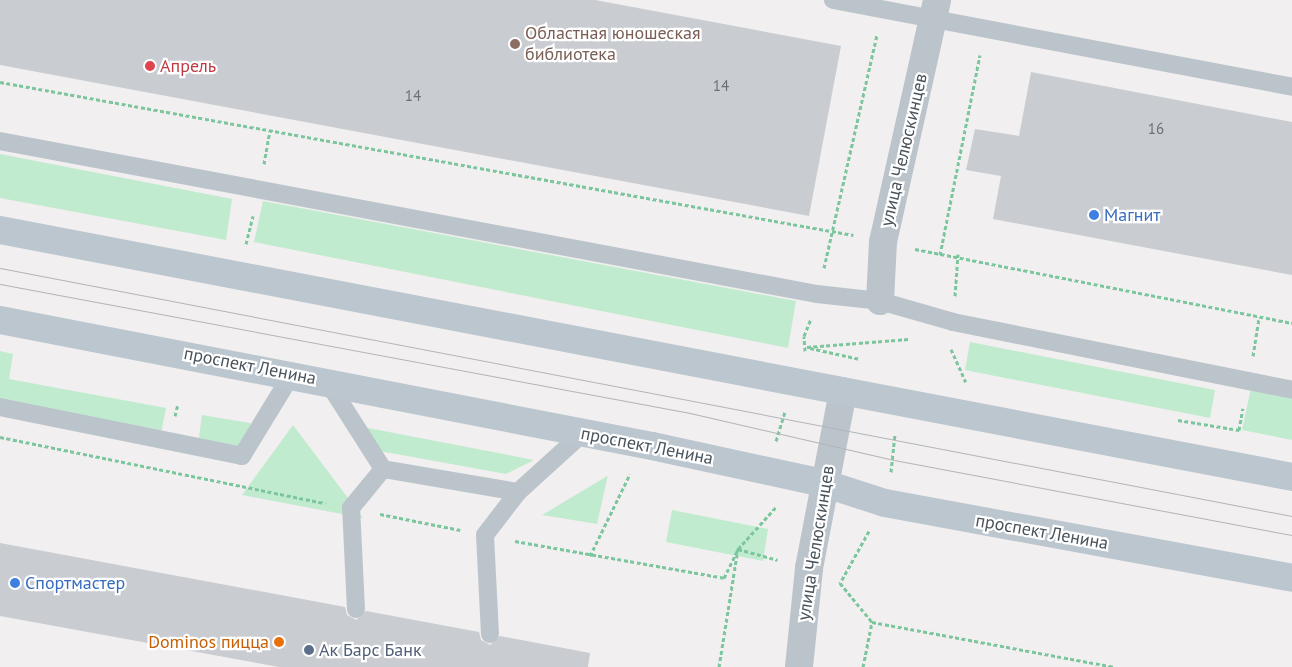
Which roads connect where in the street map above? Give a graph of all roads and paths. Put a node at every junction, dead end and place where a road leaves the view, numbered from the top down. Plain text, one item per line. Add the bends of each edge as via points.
1 (833, 0) edge
2 (882, 10) junction
3 (935, 10) edge
4 (985, 29) junction
5 (0, 82) edge
6 (1292, 87) edge
7 (0, 141) edge
8 (255, 208) dead end
9 (0, 230) edge
10 (244, 251) dead end
11 (940, 254) dead end
12 (958, 254) dead end
13 (880, 302) junction
14 (815, 312) dead end
15 (0, 320) edge
16 (1292, 324) edge
17 (804, 336) dead end
18 (912, 338) dead end
19 (952, 355) dead end
20 (863, 360) dead end
21 (292, 374) junction
22 (956, 380) dead end
23 (327, 381) junction
24 (1292, 390) edge
25 (843, 391) junction
26 (896, 398) junction
27 (0, 407) edge
28 (583, 433) junction
29 (0, 437) edge
30 (383, 469) junction
31 (638, 476) dead end
32 (1292, 477) edge
33 (823, 483) junction
34 (518, 492) junction
35 (885, 503) junction
36 (351, 508) junction
37 (485, 535) junction
38 (590, 556) junction
39 (809, 568) junction
40 (1292, 578) edge
41 (840, 583) junction
42 (356, 609) dead end
43 (872, 622) junction
44 (490, 634) dead end
45 (799, 667) edge
46 (864, 667) edge
47 (1115, 667) edge

1 - 2 lane
2 - 3 lane
2 - 5 path via 834,231
3 - 4 lane
3 - 13 street, улица Челюскинцев via 883,242
4 - 6 lane
4 - 11 path
7 - 13 lane via 807,292
8 - 10 path
9 - 25 main road
12 - 16 path
13 - 24 lane via 953,322
14 - 17 path
15 - 21 main road, проспект Ленина
18 - 20 path via 806,347
19 - 22 path via 966,382
21 - 23 main road, проспект Ленина
21 - 27 lane via 242,456
23 - 28 main road, проспект Ленина
23 - 30 lane
25 - 26 main road
25 - 33 street, улица Челюскинцев
26 - 32 main road
26 - 35 path via 894,460
28 - 33 main road, проспект Ленина
28 - 34 lane
29 - 36 path
30 - 34 lane
30 - 36 lane
31 - 38 path via 629,474
33 - 35 main road, проспект Ленина
33 - 39 street, улица Челюскинцев
34 - 37 lane
35 - 40 main road, проспект Ленина
35 - 41 path
36 - 37 path
36 - 42 lane
37 - 38 path
37 - 44 lane
38 - 39 path via 724,578 738,549
39 - 41 path
39 - 45 street, улица Челюскинцев
41 - 43 path
43 - 46 path
43 - 47 path

